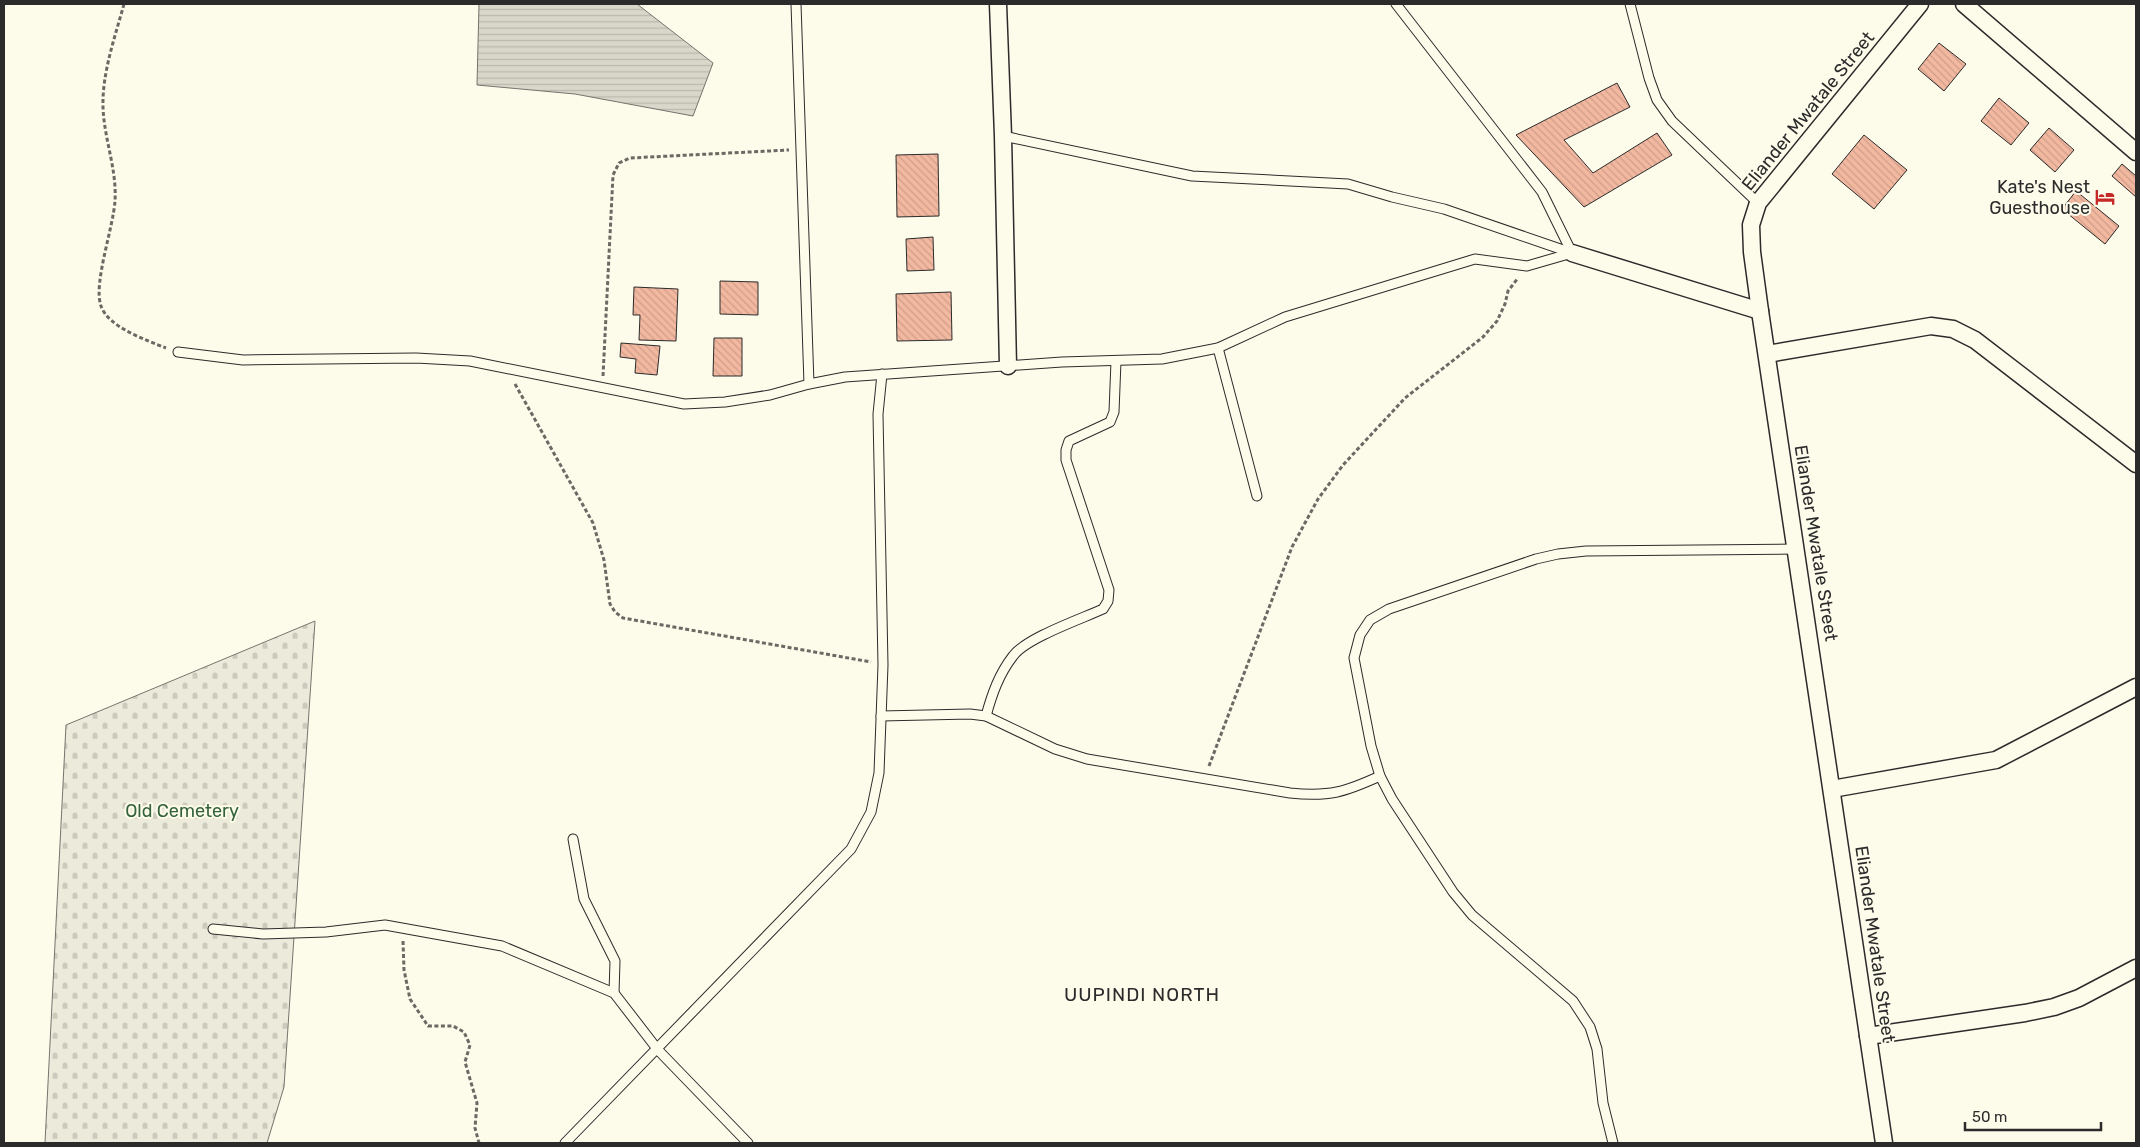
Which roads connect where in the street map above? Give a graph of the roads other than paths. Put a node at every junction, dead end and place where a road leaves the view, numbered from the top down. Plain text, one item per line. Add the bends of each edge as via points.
1 (796, 4) edge
2 (998, 4) edge
3 (1396, 4) edge
4 (1630, 4) edge
5 (1920, 4) edge
6 (1964, 4) edge
7 (1003, 136) junction
8 (2133, 144) edge
9 (1758, 202) junction
10 (1572, 253) junction
11 (1760, 311) junction
12 (1218, 348) junction
13 (178, 352) road end
14 (1768, 354) junction
15 (1116, 360) junction
16 (1008, 366) junction
17 (882, 374) junction
18 (809, 384) junction
19 (2136, 464) edge
20 (1257, 496) dead end
21 (1797, 549) junction
22 (2136, 687) edge
23 (881, 716) junction
24 (986, 716) junction
25 (1380, 776) junction
26 (1832, 788) junction
27 (573, 839) dead end
28 (214, 929) dead end
29 (2136, 968) edge
30 (614, 993) junction
31 (1868, 1036) junction
32 (658, 1050) junction
33 (565, 1143) edge
34 (748, 1143) edge
35 (1613, 1143) edge
36 (1884, 1143) edge

1 - 18 lane
2 - 7 street
3 - 10 lane via 1542,192
4 - 9 lane via 1657,100 1672,121
5 - 9 street, Eliander Mwatale Street
6 - 8 street
7 - 10 lane via 1192,176 1348,184 1444,209
7 - 16 street
9 - 11 street, Eliander Mwatale Street via 1751,225
10 - 11 street
10 - 12 lane via 1527,266 1475,259 1285,317
11 - 14 street, Eliander Mwatale Street
12 - 15 lane via 1162,359
12 - 20 lane
13 - 18 lane via 243,360 416,358 470,362 684,404 770,395
14 - 19 street via 1931,326 1953,329 1975,340
14 - 21 street, Eliander Mwatale Street
15 - 16 lane
15 - 24 lane via 1114,412 1110,422 1070,441 1066,450 1066,460 1109,590 1108,602 1103,609 1035,638 1014,654 995,685
16 - 17 lane
17 - 18 lane
17 - 23 lane via 878,414 883,665
21 - 25 lane via 1662,549 1558,554 1389,609 1370,620 1360,634 1354,658
21 - 26 street, Eliander Mwatale Street
22 - 26 street via 1996,760
23 - 24 lane
23 - 32 lane via 879,773 871,812 851,849
24 - 25 lane via 1055,749 1087,759 1204,779 1316,796 1349,790
25 - 35 lane via 1397,807 1472,915 1573,1001 1590,1027 1597,1049 1603,1103
26 - 31 street, Eliander Mwatale Street
27 - 30 lane via 584,899 615,961
28 - 30 lane via 263,934 326,932 385,925 502,946
29 - 31 street via 2054,1007
30 - 32 lane
31 - 36 street, Eliander Mwatale Street
32 - 33 lane
32 - 34 lane

